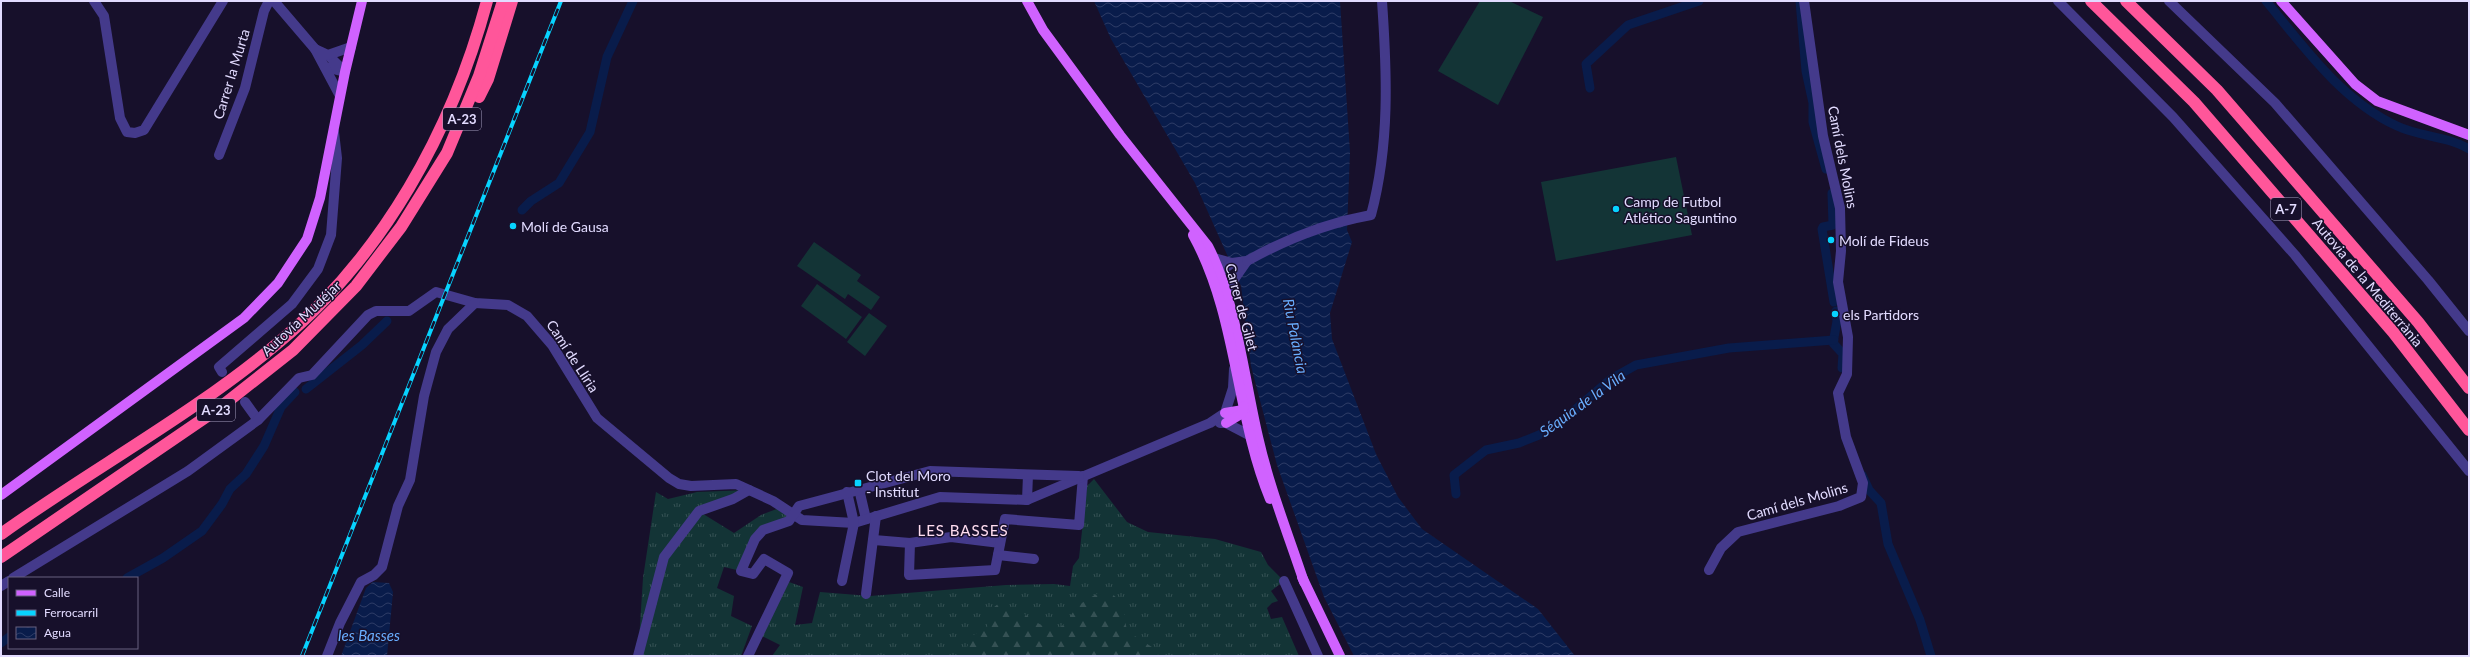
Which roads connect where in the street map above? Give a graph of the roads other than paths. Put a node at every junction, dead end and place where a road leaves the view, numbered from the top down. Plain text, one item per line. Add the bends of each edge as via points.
1 (94, 1) edge
2 (223, 1) edge
3 (269, 1) edge
4 (274, 1) edge
5 (362, 1) edge
6 (479, 1) edge
7 (487, 1) edge
8 (503, 1) edge
9 (512, 1) edge
10 (1027, 1) edge
11 (1382, 1) edge
12 (1804, 1) edge
13 (2058, 1) edge
14 (2091, 1) edge
15 (2126, 1) edge
16 (2169, 1) edge
17 (2281, 1) edge
18 (351, 47) junction
19 (315, 49) junction
20 (328, 55) junction
21 (325, 67) junction
22 (345, 72) junction
23 (340, 96) junction
24 (334, 131) junction
25 (2469, 135) edge
26 (432, 148) junction
27 (219, 155) dead end
28 (1182, 214) junction
29 (402, 227) junction
30 (1200, 248) junction
31 (1214, 258) junction
32 (1247, 261) junction
33 (1232, 263) junction
34 (1220, 272) junction
35 (1238, 274) junction
36 (1226, 291) junction
37 (475, 303) junction
38 (2469, 331) edge
39 (1229, 341) junction
40 (1239, 351) junction
41 (1235, 365) junction
42 (222, 372) dead end
43 (2469, 388) edge
44 (245, 402) dead end
45 (1243, 410) junction
46 (1226, 418) junction
47 (258, 420) junction
48 (2469, 430) edge
49 (1248, 435) junction
50 (1258, 439) junction
51 (2469, 471) edge
52 (1028, 475) junction
53 (1083, 476) junction
54 (859, 489) junction
55 (749, 490) junction
56 (847, 492) junction
57 (1, 495) edge
58 (1027, 500) junction
59 (793, 514) junction
60 (871, 518) junction
61 (854, 523) junction
62 (1, 534) edge
63 (874, 540) junction
64 (910, 543) junction
65 (1000, 543) junction
66 (998, 555) junction
67 (1, 557) edge
68 (1034, 559) dead end
69 (1709, 570) dead end
70 (16, 577) edge
71 (842, 581) dead end
72 (1284, 581) dead end
73 (1304, 582) junction
74 (866, 594) dead end
75 (328, 656) edge
76 (638, 656) edge
77 (748, 656) edge
78 (1318, 656) edge
79 (1340, 656) edge

1 - 2 street via 104,16 120,118 127,132 135,134 144,130
3 - 27 street, Carrer la Murta via 264,11 245,88
4 - 19 street
5 - 18 main road
6 - 26 highway
7 - 26 highway, Autovía Mudéjar / A-23 via 464,74
8 - 29 highway, Autovía Mudéjar / A-23 via 479,76 447,153
9 - 29 highway via 488,79 452,156 434,190
10 - 28 main road via 1043,30
11 - 32 street via 1387,102 1384,148 1371,214 1348,219 1279,243
12 - 69 street, Camí dels Molins via 1823,136 1840,208 1841,251 1838,282 1848,337 1847,374 1838,393 1846,437 1862,483 1860,497 1839,506 1738,532 1721,548
13 - 51 street via 2173,117 2295,255
14 - 48 highway, Autovia de la Mediterrània / A-7 via 2199,108 2393,332
15 - 43 highway, Autovia de la Mediterrània / A-7 via 2217,90 2418,322
16 - 38 street via 2275,103
17 - 25 main road via 2355,84 2377,101
18 - 20 street
18 - 22 main road
19 - 20 street
19 - 21 street
20 - 22 street
21 - 22 street
21 - 23 street
22 - 23 main road
23 - 24 main road
24 - 42 street via 337,158 331,235 318,269 292,304 219,367
24 - 57 main road via 320,198 307,239 278,283 244,318
26 - 62 highway, Autovía Mudéjar / A-23 via 399,203 368,247 337,286 279,343 212,393
28 - 30 main road, Carrer de Gilet
28 - 31 main road, Carrer de Gilet via 1208,246
29 - 67 highway, Autovía Mudéjar / A-23 via 356,286 293,350 222,406
30 - 34 street via 1214,269
30 - 39 main road, Carrer de Gilet via 1218,293
31 - 33 street
31 - 34 main road, Carrer de Gilet
32 - 33 street
32 - 35 street
33 - 34 street
34 - 35 street
34 - 36 main road, Carrer de Gilet
34 - 39 street via 1219,281 1230,324
35 - 36 street
36 - 40 main road, Carrer de Gilet
37 - 47 street, Camí de Llíria via 436,292 409,311 376,312 368,315 312,375 299,378 291,384
37 - 55 street, Camí de Llíria via 508,305 535,323 552,345 597,418 669,478 679,484 691,486 736,484
37 - 75 street via 448,329 436,352 424,396 410,480 398,506 382,567 361,582 340,623
39 - 41 main road, Carrer de Gilet
40 - 45 main road via 1239,367 1246,401
40 - 50 main road, Carrer de Gilet
41 - 45 main road, Carrer de Gilet
41 - 46 street
44 - 47 street
45 - 46 main road
45 - 49 main road, Carrer de Gilet
45 - 50 main road via 1250,419 1253,434
46 - 49 street
46 - 53 street
47 - 70 street via 188,471
49 - 73 main road, Carrer de Gilet via 1264,483
50 - 73 main road, Carrer de Gilet
52 - 53 street
52 - 54 street via 930,471
52 - 58 street
53 - 58 street
53 - 65 street via 1079,525 1005,519
54 - 56 street
54 - 60 street
55 - 59 street, Camí de Llíria
55 - 76 street via 734,499 699,511 664,557
56 - 59 street via 799,506
56 - 61 street
58 - 60 street via 940,497
59 - 61 street, Camí de Llíria via 802,520
59 - 77 street via 789,521 762,530 755,539 741,571 753,574 764,559 788,573
60 - 61 street
60 - 63 street
61 - 71 street
63 - 64 street
63 - 74 street
64 - 65 street via 952,537
64 - 66 street via 910,575 995,570
65 - 66 street
66 - 68 street
72 - 78 street
73 - 79 main road, Carrer de Gilet

